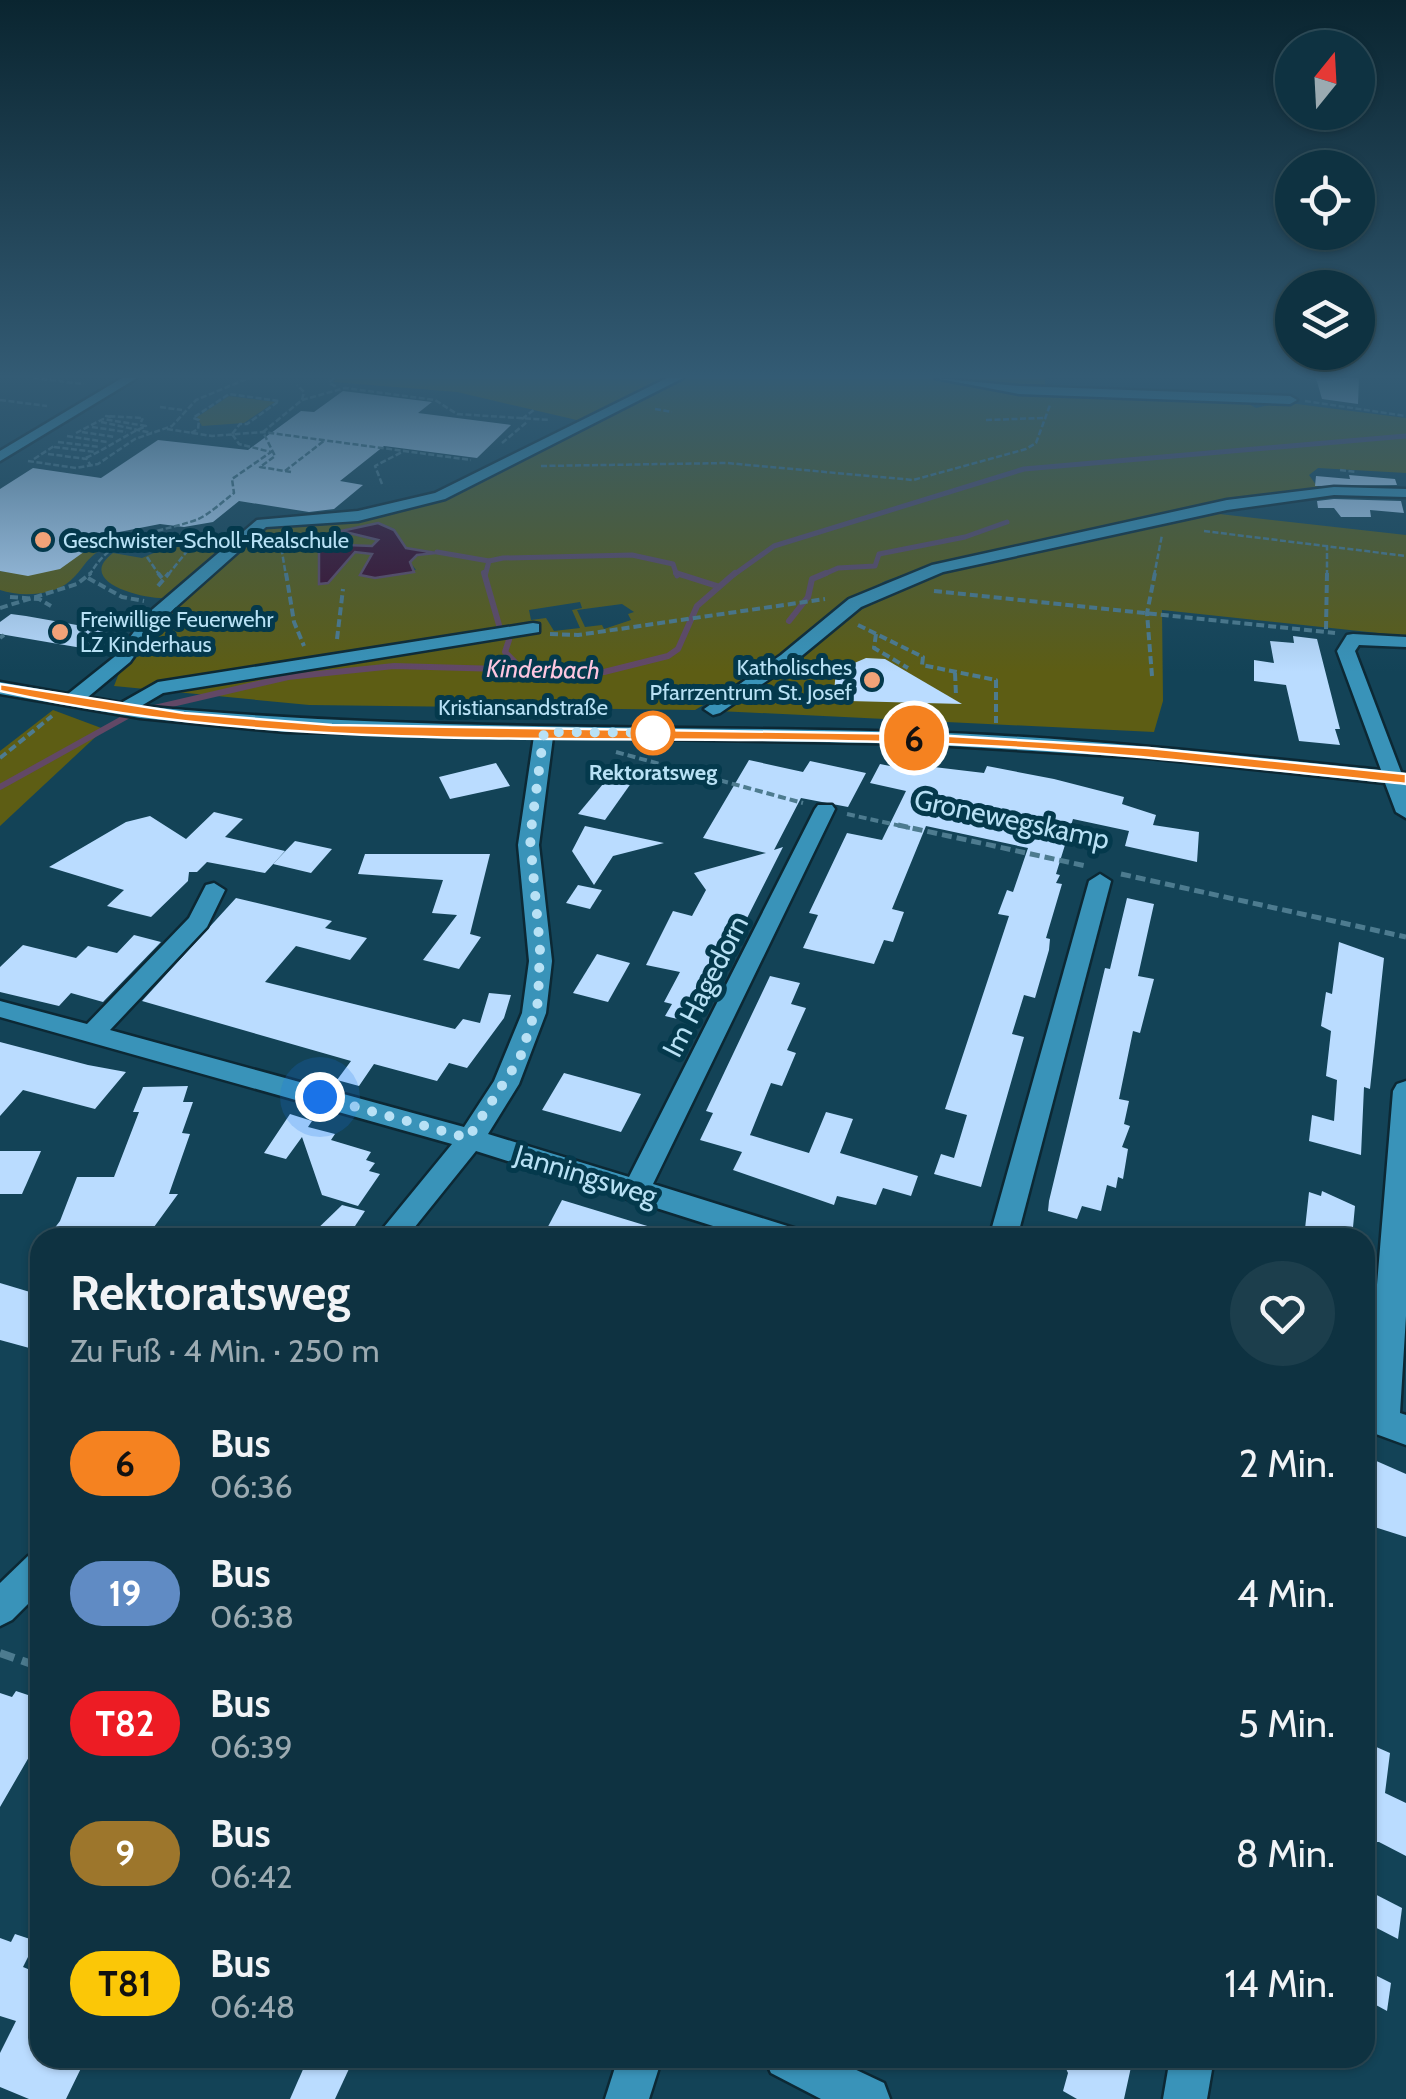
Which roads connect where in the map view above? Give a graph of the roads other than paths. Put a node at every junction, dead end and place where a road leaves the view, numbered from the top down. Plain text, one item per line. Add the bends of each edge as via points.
1 (486, 476) edge
2 (1406, 493) edge
3 (533, 628) road end
4 (1406, 642) edge
5 (0, 688) edge
6 (72, 701) junction
7 (124, 707) junction
8 (714, 710) dead end
9 (544, 732) junction
10 (1398, 778) edge
11 (825, 809) road end
12 (1406, 812) edge
13 (1100, 873) road end
14 (214, 890) dead end
15 (0, 1009) edge
16 (92, 1033) junction
17 (1406, 1091) edge
18 (468, 1138) junction
19 (636, 1190) junction
20 (397, 1228) edge
21 (758, 1228) edge
22 (1006, 1228) edge
23 (1385, 1423) edge
24 (30, 1578) edge
25 (0, 1608) edge
26 (637, 2068) edge
27 (806, 2068) edge
28 (1190, 2068) edge
29 (627, 2099) edge
30 (868, 2099) edge
31 (1185, 2099) edge

1 - 6 street via 398,509 262,523 152,619 124,658
2 - 8 street via 1307,493 965,561 891,585 837,617
3 - 7 street via 308,658 158,688
4 - 10 street via 1353,639 1346,652
5 - 6 street, Kristiansandstraße
6 - 7 street, Kristiansandstraße
7 - 9 street, Kristiansandstraße via 332,729
9 - 10 street, Kristiansandstraße via 1014,743
9 - 18 street via 530,838 538,1002 520,1058
10 - 12 street
11 - 19 street, Im Hagedorn
13 - 22 street, Gronewegskamp
14 - 16 street via 199,922
15 - 16 street, Janningsweg
16 - 18 street, Janningsweg
17 - 23 street
18 - 19 street, Janningsweg
18 - 20 street
19 - 21 street, Janningsweg
24 - 25 street
26 - 29 street
27 - 30 street
28 - 31 street

